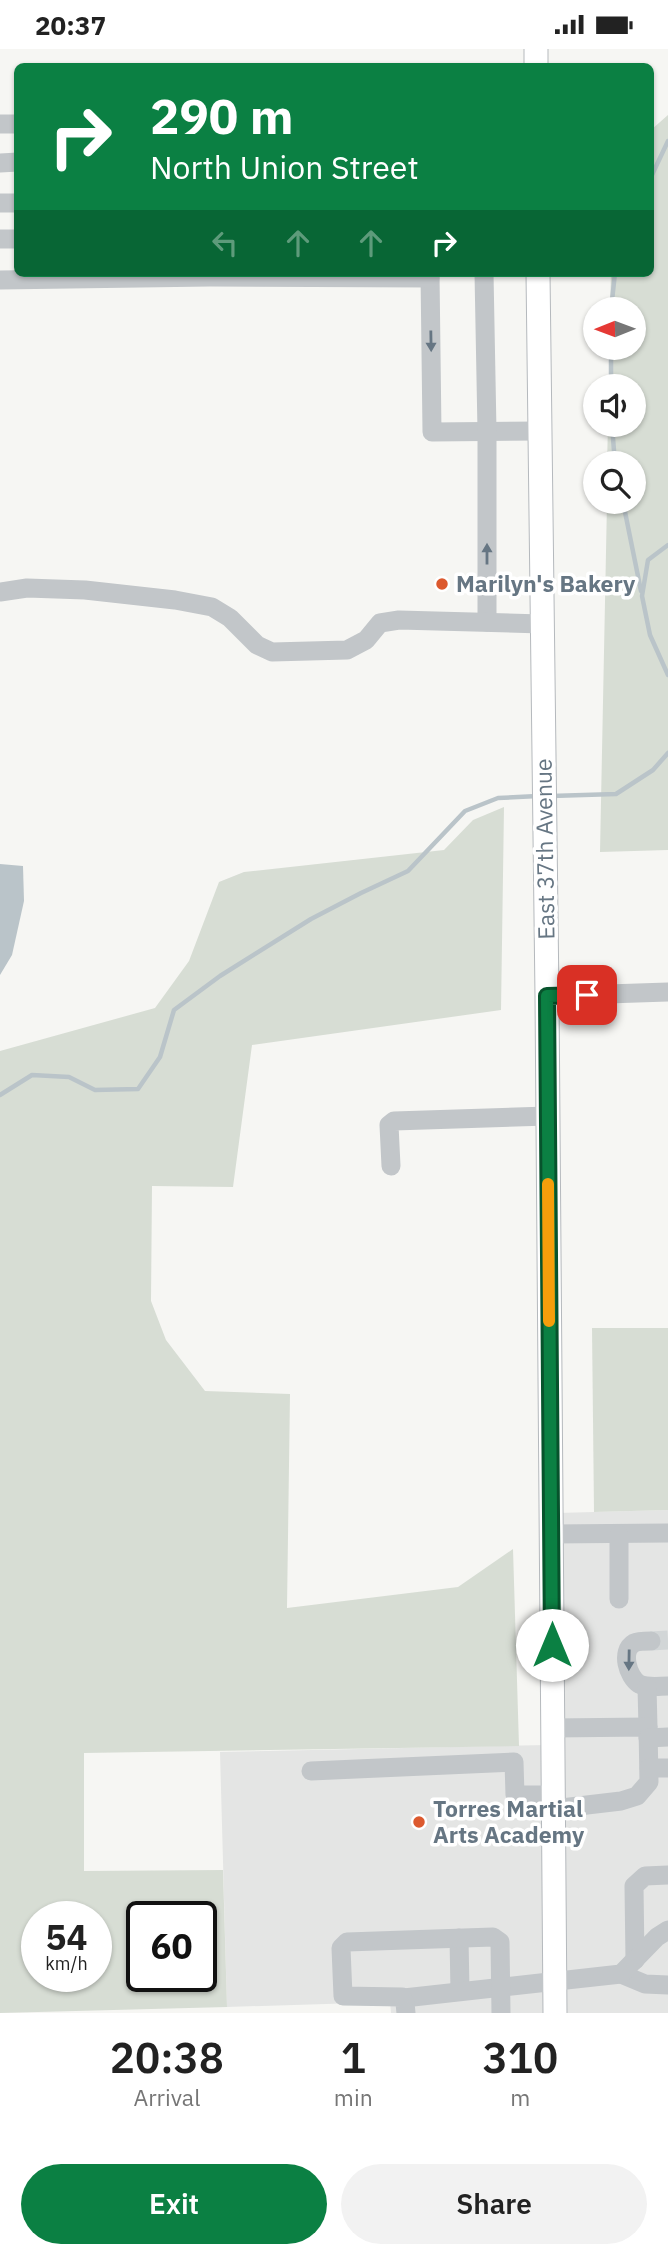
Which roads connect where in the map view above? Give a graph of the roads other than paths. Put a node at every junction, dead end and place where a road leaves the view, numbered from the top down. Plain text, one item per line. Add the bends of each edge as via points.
1 (61, 277) edge
2 (430, 277) edge
3 (484, 277) edge
4 (538, 277) edge
5 (0, 280) edge
6 (487, 431) junction
7 (540, 431) junction
8 (0, 592) edge
9 (486, 622) junction
10 (542, 624) junction
11 (668, 992) edge
12 (547, 996) junction
13 (548, 1116) junction
14 (391, 1166) dead end
15 (668, 1533) edge
16 (551, 1534) junction
17 (619, 1535) junction
18 (619, 1599) dead end
19 (651, 1641) tunnel mouth
20 (668, 1686) edge
21 (647, 1687) junction
22 (552, 1728) junction
23 (648, 1732) junction
24 (668, 1737) edge
25 (658, 1768) edge
26 (311, 1771) dead end
27 (553, 1802) junction
28 (668, 1875) edge
29 (668, 1930) edge
30 (458, 1938) junction
31 (628, 1967) junction
32 (554, 1980) junction
33 (668, 1985) edge
34 (501, 1986) junction
35 (460, 1991) junction
36 (405, 2006) edge
37 (501, 2013) edge
38 (555, 2013) edge

1 - 5 street
2 -> 6 street via 432,432
3 - 6 street
4 - 7 main road, East 37th Avenue
6 - 7 street
9 -> 6 street
7 - 10 main road, East 37th Avenue
8 - 9 street via 85,590 212,607 272,652 347,650 366,640 380,623 399,620
9 - 10 street
10 - 12 main road, East 37th Avenue
11 - 12 street
12 - 13 main road, East 37th Avenue
13 - 14 street via 394,1121 389,1125
13 - 16 main road, East 37th Avenue
15 - 17 street
16 - 17 street
16 - 22 main road, East 37th Avenue
17 - 18 street
19 -> 21 street via 635,1642 628,1653 629,1674
20 - 21 street
21 - 23 street
22 - 23 street
22 - 27 main road, East 37th Avenue
23 - 24 street
23 - 25 street
25 - 27 street via 637,1796 621,1801
26 - 27 street via 514,1762 515,1795
27 - 32 main road, East 37th Avenue
28 - 31 street via 645,1876 634,1886
29 - 31 street
30 - 34 street via 493,1937 500,1942
30 - 35 street
30 - 36 street via 344,1944 343,1996 402,1997
31 - 32 street
31 - 33 street via 645,1984
32 - 34 street
32 - 38 main road, East 37th Avenue
34 - 35 street
34 - 37 street
35 - 36 street

